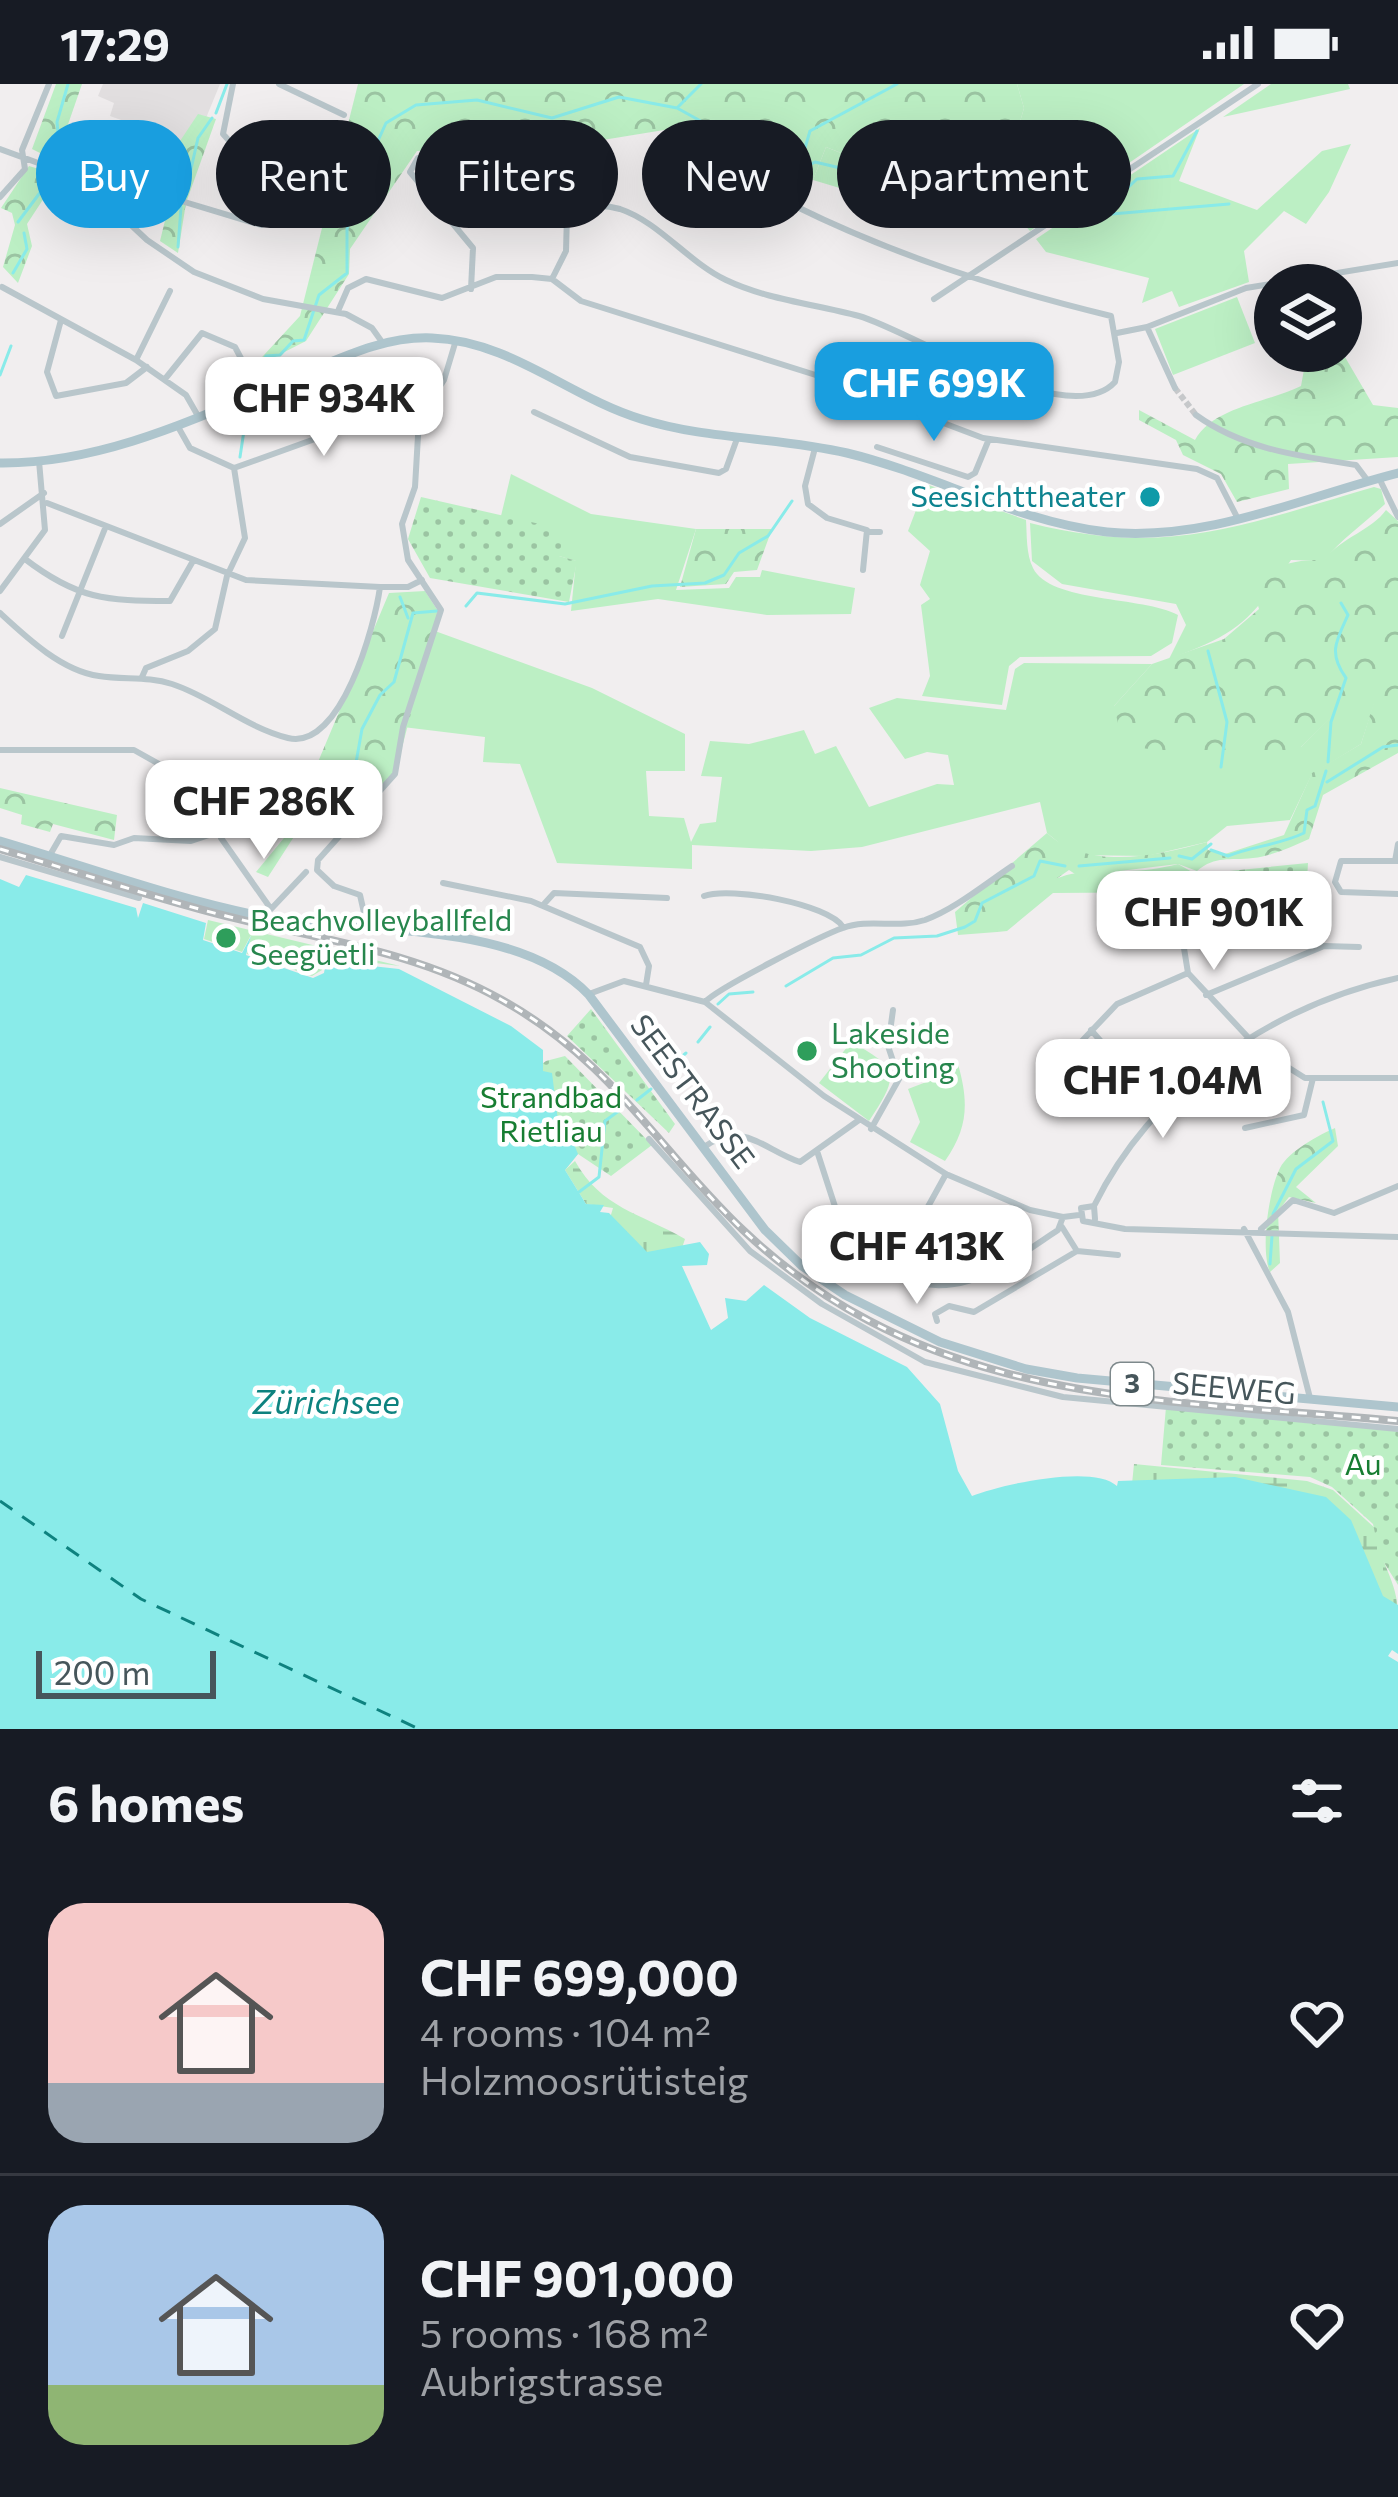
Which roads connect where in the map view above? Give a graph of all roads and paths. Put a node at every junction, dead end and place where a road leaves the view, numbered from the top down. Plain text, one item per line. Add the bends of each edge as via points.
1 (49, 84) edge
2 (233, 84) edge
3 (279, 84) edge
4 (1258, 84) edge
5 (344, 115) dead end
6 (0, 149) edge
7 (27, 157) junction
8 (36, 160) edge
9 (0, 197) edge
10 (192, 204) edge
11 (813, 215) edge
12 (135, 228) edge
13 (456, 228) edge
14 (1398, 263) edge
15 (966, 276) junction
16 (552, 279) junction
17 (1, 287) edge
18 (471, 289) junction
19 (170, 291) dead end
20 (934, 299) dead end
21 (338, 311) junction
22 (61, 320) junction
23 (1147, 327) junction
24 (1117, 333) junction
25 (456, 340) junction
26 (383, 344) junction
27 (136, 360) junction
28 (250, 363) dead end
29 (147, 367) junction
30 (165, 379) junction
31 (1175, 388) tunnel mouth
32 (534, 412) dead end
33 (1196, 415) tunnel mouth
34 (199, 416) junction
35 (419, 419) junction
36 (177, 425) junction
37 (738, 436) junction
38 (989, 439) junction
39 (815, 446) junction
40 (877, 447) dead end
41 (39, 461) junction
42 (0, 463) edge
43 (234, 468) junction
44 (1398, 473) edge
45 (1377, 483) junction
46 (45, 498) junction
47 (1398, 517) edge
48 (1238, 519) junction
49 (0, 524) edge
50 (106, 526) junction
51 (867, 532) junction
52 (880, 532) dead end
53 (26, 559) junction
54 (193, 561) junction
55 (862, 570) dead end
56 (231, 572) junction
57 (422, 580) junction
58 (380, 587) junction
59 (0, 591) edge
60 (80, 592) junction
61 (0, 613) edge
62 (62, 636) dead end
63 (142, 677) junction
64 (0, 750) edge
65 (221, 831) junction
66 (0, 841) edge
67 (1398, 844) edge
68 (50, 855) junction
69 (0, 857) edge
70 (1397, 861) edge
71 (1012, 866) dead end
72 (306, 872) dead end
73 (443, 883) dead end
74 (1398, 894) edge
75 (704, 896) dead end
76 (139, 898) dead end
77 (667, 898) dead end
78 (1195, 898) dead end
79 (544, 905) junction
80 (270, 913) junction
81 (843, 928) junction
82 (367, 931) junction
83 (1359, 947) dead end
84 (1188, 973) junction
85 (1398, 978) edge
86 (646, 985) junction
87 (589, 995) junction
88 (1206, 995) junction
89 (706, 1002) junction
90 (893, 1010) dead end
91 (1091, 1030) junction
92 (1248, 1039) junction
93 (1080, 1042) dead end
94 (1133, 1078) dead end
95 (1313, 1078) junction
96 (1398, 1078) edge
97 (859, 1120) junction
98 (1245, 1128) dead end
99 (872, 1129) junction
100 (649, 1139) dead end
101 (704, 1147) junction
102 (817, 1151) junction
103 (946, 1174) junction
104 (1398, 1186) edge
105 (1094, 1206) junction
106 (1079, 1214) junction
107 (1095, 1219) junction
108 (1062, 1222) junction
109 (1244, 1229) junction
110 (1262, 1229) junction
111 (905, 1232) dead end
112 (1398, 1237) edge
113 (1077, 1251) junction
114 (1118, 1255) dead end
115 (937, 1321) dead end
116 (1311, 1401) junction
117 (1398, 1406) edge
118 (1398, 1430) edge

1 - 7 street
2 - 10 street via 223,134 292,177 295,194 284,218 261,225
3 - 5 street
4 - 15 street
6 - 7 street
7 - 8 street
7 - 9 street
11 - 15 street
12 - 21 street via 216,283
13 - 18 street via 472,248
14 - 23 street via 1246,288
15 - 20 street
15 - 24 street via 1112,316
16 - 18 street via 507,276
16 - 24 street via 566,250 567,214 609,207 721,278 862,317 1010,383 1099,394 1118,373
16 - 38 street via 581,301
17 - 22 street
18 - 21 street via 442,298 366,279 348,288
19 - 27 street
21 - 26 street via 372,328
22 - 27 street
22 - 29 street via 47,372 56,396 125,383
23 - 24 street
23 - 31 street
25 - 26 main road
25 - 35 street via 444,380
25 - 37 main road via 492,348 622,413
26 - 34 main road
27 - 29 street
28 - 30 street via 202,333
29 - 30 street
30 - 34 street
32 - 37 street via 630,457 719,472
33 - 45 street via 1233,438 1356,465
34 - 36 main road
35 - 43 street via 376,418
35 - 57 street via 415,487 402,524 408,560
36 - 41 main road via 110,449
36 - 43 street via 190,448
37 - 39 main road
38 - 40 street via 968,477
38 - 48 street via 1197,469 1217,478
39 - 48 main road via 1104,532 1171,532
39 - 51 street via 808,504
41 - 42 main road
41 - 46 street
43 - 56 street via 244,538
44 - 45 main road
45 - 47 street
45 - 48 main road
46 - 49 street
46 - 50 street
46 - 53 street via 45,530
50 - 54 street
50 - 60 street
51 - 52 street
51 - 55 street
53 - 59 street
53 - 60 street
54 - 56 street
54 - 60 street via 170,601 101,601
56 - 58 street via 256,581
56 - 63 street via 215,629
57 - 58 street
57 - 82 street via 441,610 394,775 316,870 360,895
58 - 63 street via 337,713 308,737 282,736 179,686
60 - 62 street
61 - 63 street via 83,673
64 - 65 street via 141,752 215,797
65 - 68 street via 191,841 114,845 61,836
65 - 80 street
66 - 68 main road, SEESTRASSE / 3
67 - 70 street
68 - 80 main road, SEESTRASSE / 3
69 - 76 street
70 - 74 street via 1341,861 1335,882 1341,892
71 - 81 street via 932,917
72 - 80 street
73 - 79 street
75 - 81 street via 732,893 829,911
77 - 79 street via 554,893
78 - 84 street via 1182,936
79 - 86 street via 640,947
80 - 82 main road, SEESTRASSE / 3
81 - 89 street
82 - 87 main road, SEESTRASSE / 3 via 426,932 515,951 562,970
83 - 88 street via 1324,946
84 - 88 street
84 - 91 street via 1117,1004
85 - 92 street via 1319,1002
86 - 87 street via 618,981
86 - 89 street
87 - 101 main road, SEESTRASSE / 3
88 - 92 street
89 - 97 street
90 - 99 street via 888,1046 899,1079
91 - 93 street
91 - 94 street
92 - 95 street via 1289,1072
92 - 105 street via 1161,1112
95 - 96 street
95 - 98 street via 1304,1115
97 - 99 street
97 - 102 street
99 - 103 street
100 - 118 street, SEEWEG via 750,1251 822,1304 925,1362 1063,1397
101 - 102 street via 728,1135 765,1141 796,1162
101 - 116 main road, SEESTRASSE / 3 via 802,1266 940,1342 1077,1378
102 - 108 street via 855,1245 854,1262 928,1288 994,1271
103 - 108 street
103 - 111 street
104 - 110 street via 1334,1213 1293,1200
105 - 106 street
105 - 107 street
106 - 107 street
106 - 108 street
107 - 109 street via 1126,1229
108 - 113 street
109 - 110 street
109 - 116 street via 1288,1312
110 - 112 street
113 - 114 street
113 - 115 street via 974,1312 949,1306
116 - 117 main road, SEESTRASSE / 3

